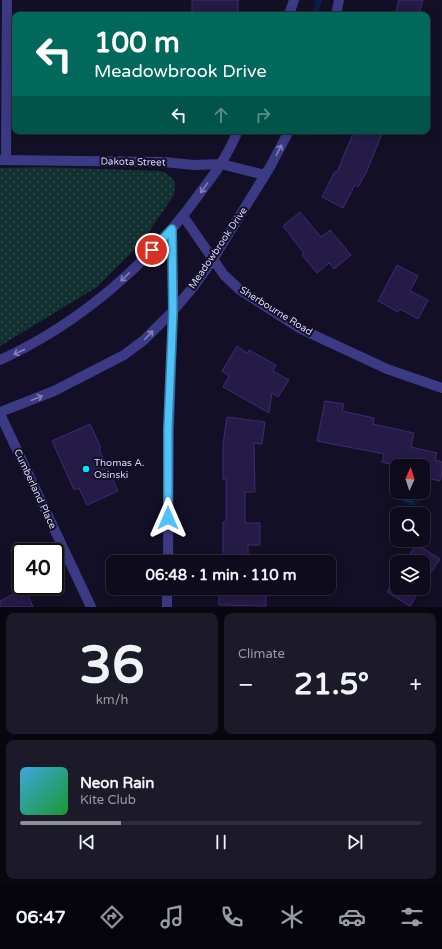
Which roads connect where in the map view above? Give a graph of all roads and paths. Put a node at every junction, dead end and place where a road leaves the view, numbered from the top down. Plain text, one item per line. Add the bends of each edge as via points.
1 (7, 0) edge
2 (294, 0) edge
3 (339, 0) edge
4 (290, 12) edge
5 (337, 12) edge
6 (236, 134) edge
7 (287, 134) edge
8 (3, 160) edge
9 (221, 164) junction
10 (265, 175) junction
11 (183, 216) junction
12 (172, 229) junction
13 (213, 259) junction
14 (173, 311) junction
15 (0, 360) edge
16 (442, 388) edge
17 (0, 413) edge
18 (168, 555) edge
19 (167, 595) edge
20 (91, 607) edge
21 (167, 607) edge

1 - 8 street
2 - 4 street
3 - 5 street
6 - 9 street
10 -> 7 street, Meadowbrook Drive
8 - 9 street, Dakota Street
9 - 10 street, Dakota Street
9 -> 11 street
10 - 13 street, Meadowbrook Drive
11 - 12 street
11 - 13 street, Sherbourne Road
12 - 14 street
12 -> 15 street via 121,280 85,310 25,349
13 - 14 street, Meadowbrook Drive
13 - 16 street, Sherbourne Road via 224,275 240,290 301,329 387,369
17 -> 14 street, Meadowbrook Drive via 54,391 124,355 144,340
14 - 18 street via 168,428
17 - 20 street, Cumberland Place
19 - 21 street

